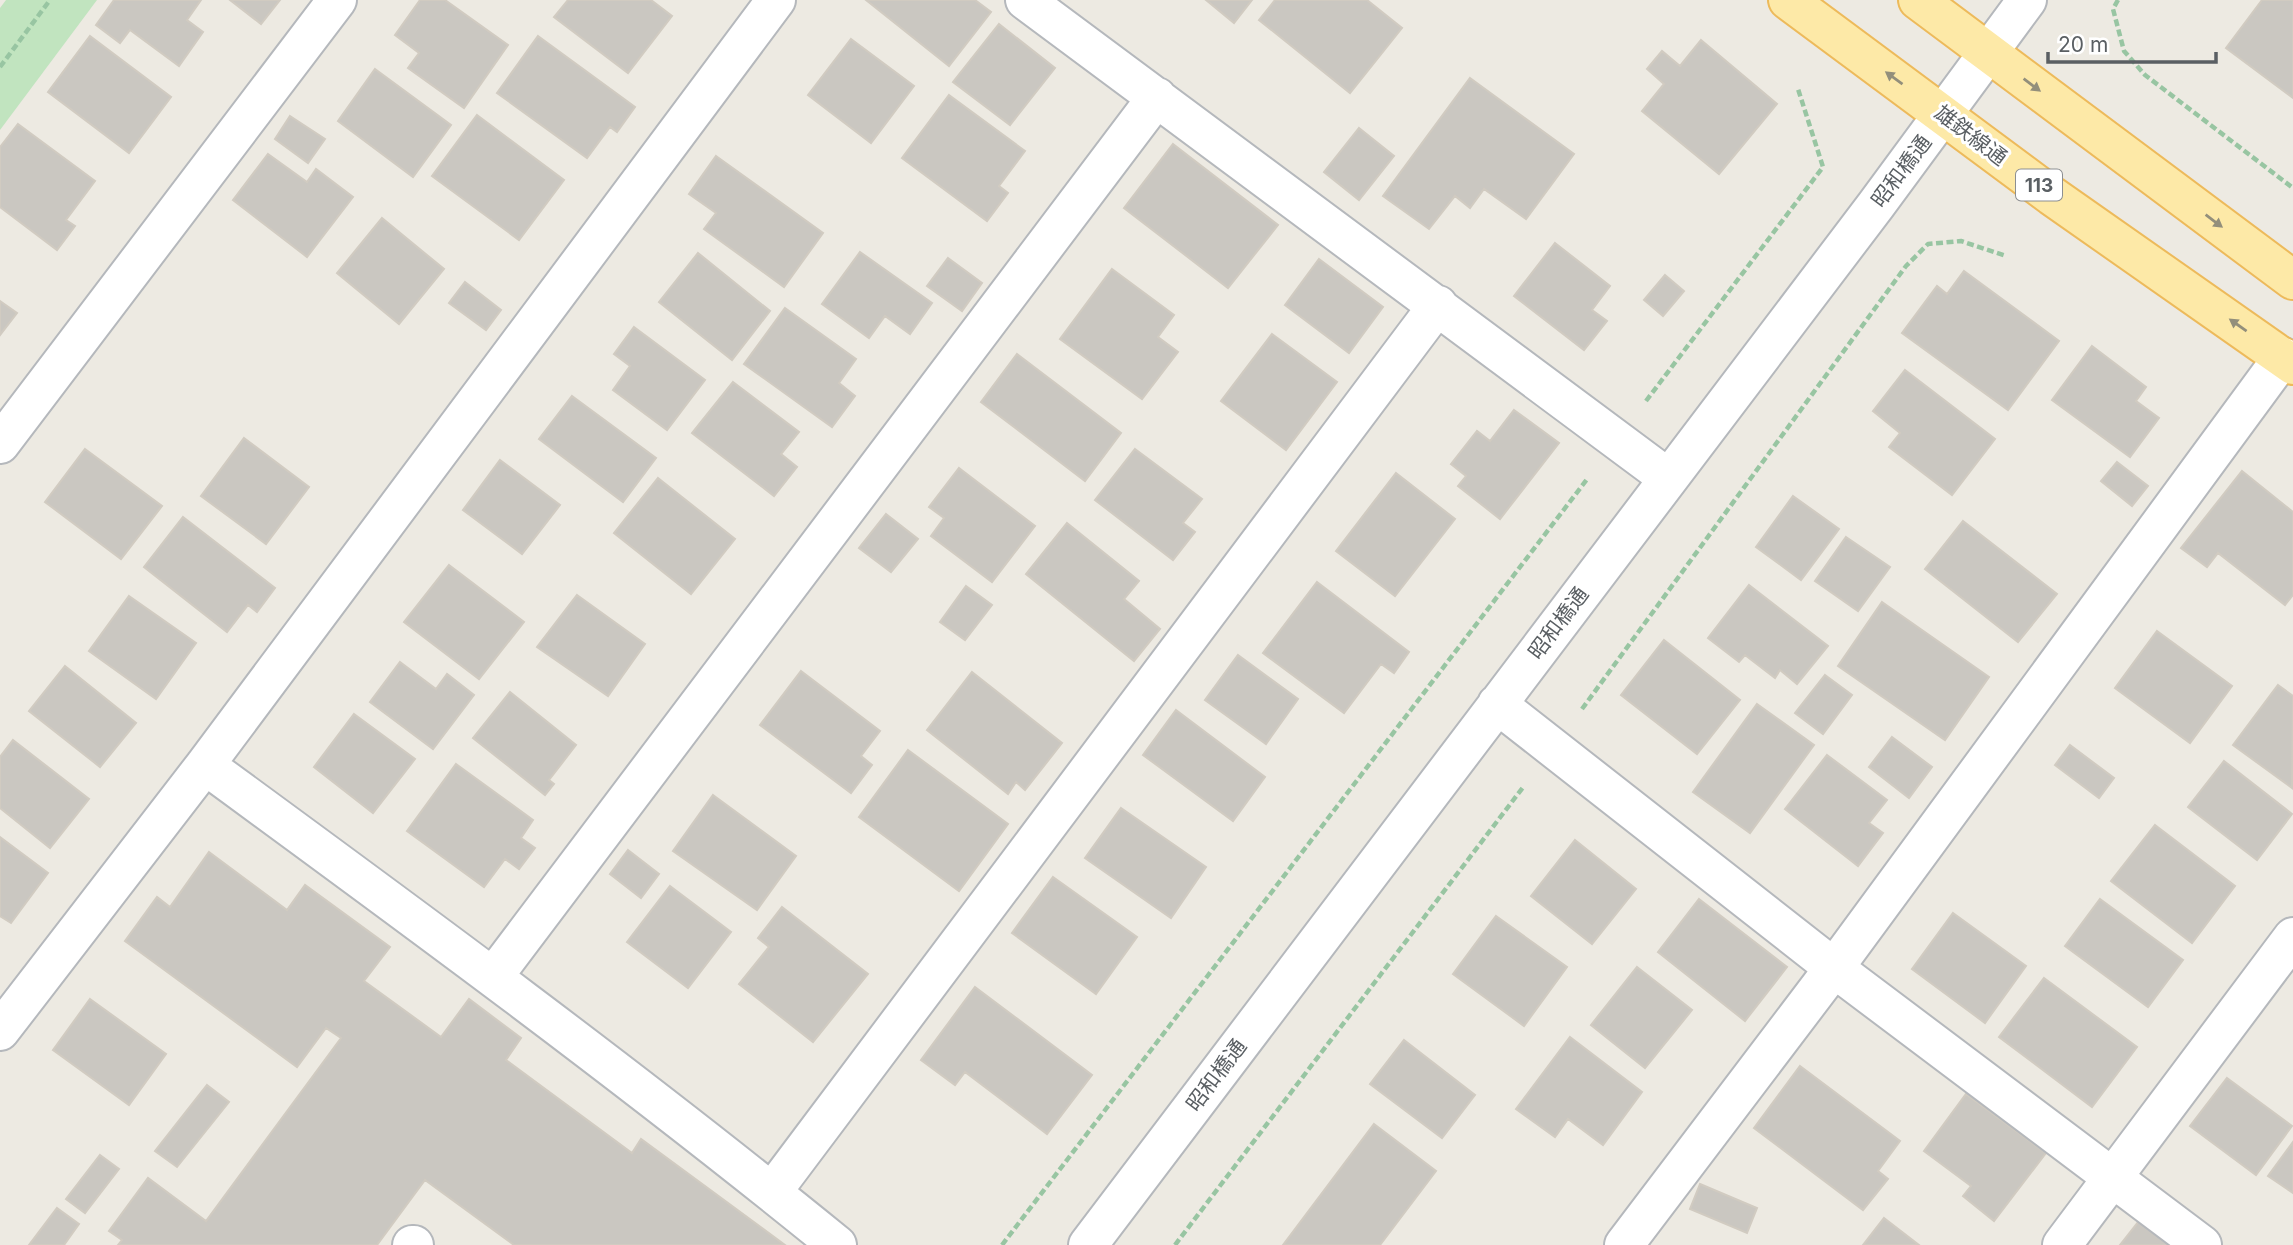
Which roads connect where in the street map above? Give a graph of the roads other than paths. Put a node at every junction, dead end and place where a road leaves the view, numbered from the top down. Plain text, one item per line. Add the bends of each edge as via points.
1 (337, 0) edge
2 (776, 0) edge
3 (1025, 0) edge
4 (1788, 0) edge
5 (1918, 0) edge
6 (2026, 0) edge
7 (1988, 53) junction
8 (1157, 97) junction
9 (1943, 114) junction
10 (2293, 280) edge
11 (1438, 305) junction
12 (2288, 361) edge
13 (0, 444) edge
14 (1668, 478) junction
15 (1497, 704) junction
16 (205, 765) junction
17 (2293, 937) edge
18 (1834, 968) junction
19 (493, 977) junction
20 (0, 1031) edge
21 (2113, 1177) junction
22 (772, 1192) junction
23 (837, 1245) edge
24 (1088, 1245) edge
25 (1624, 1245) edge
26 (2062, 1245) edge
27 (2202, 1245) edge

1 - 13 street
2 - 16 street
3 - 8 street
9 -> 4 main road, 雄鉄線通 / 113
5 - 7 main road
6 - 7 street, 昭和橋通
7 - 9 street, 昭和橋通
7 -> 10 main road
8 - 11 street
8 - 19 street
12 -> 9 main road, 雄鉄線通 / 113
9 - 14 street, 昭和橋通
11 - 14 street
11 - 22 street
12 - 18 street
14 - 15 street, 昭和橋通
15 - 18 street
15 - 24 street, 昭和橋通
16 - 19 street
16 - 20 street
17 - 21 street
18 - 21 street
18 - 25 street
19 - 22 street
21 - 26 street
21 - 27 street
22 - 23 street

